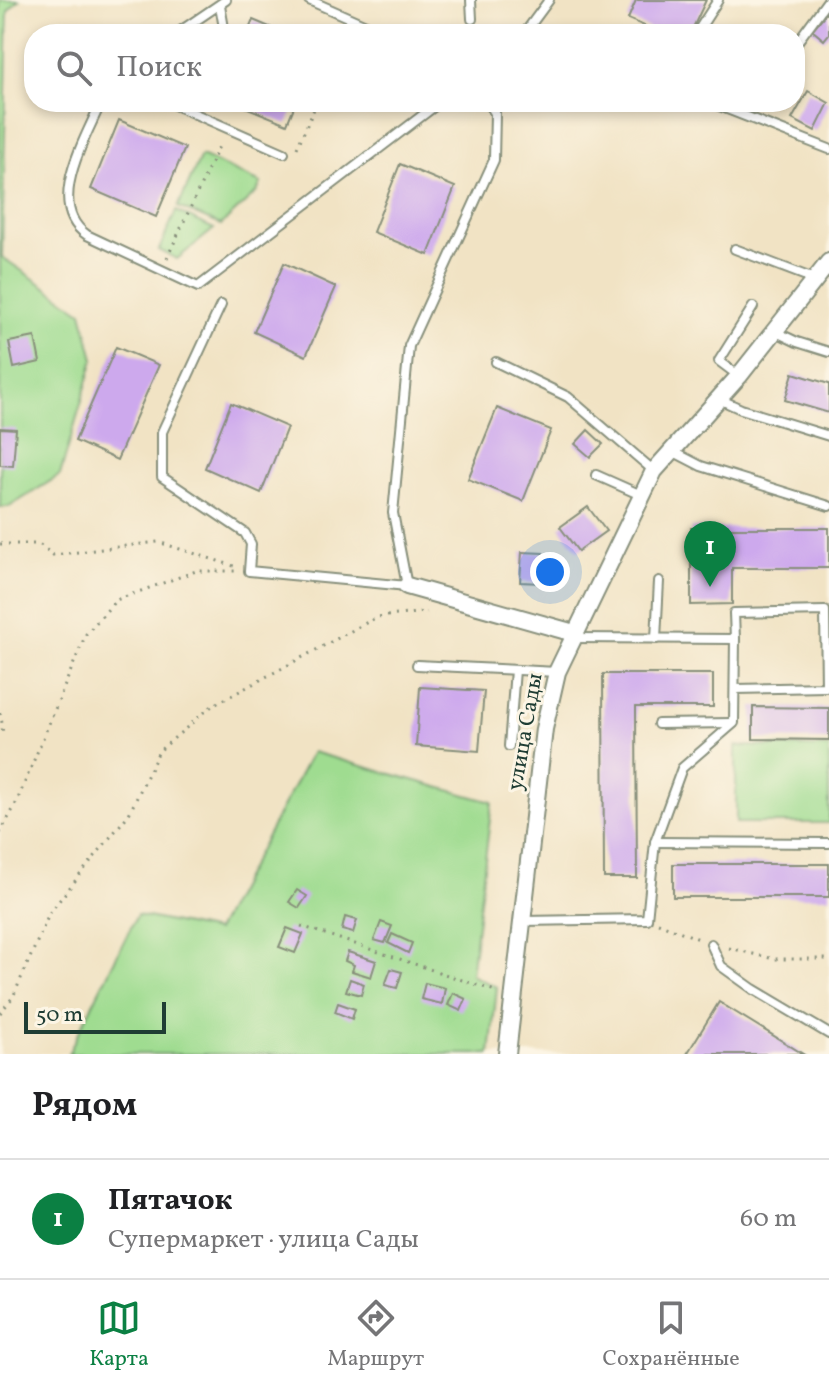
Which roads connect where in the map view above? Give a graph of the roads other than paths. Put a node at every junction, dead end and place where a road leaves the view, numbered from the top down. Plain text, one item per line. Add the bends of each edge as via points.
1 (309, 0) edge
2 (471, 0) edge
3 (549, 0) edge
4 (718, 0) edge
5 (828, 0) edge
6 (223, 2) edge
7 (331, 4) edge
8 (472, 19) dead end
9 (191, 24) edge
10 (224, 24) edge
11 (368, 24) edge
12 (531, 24) edge
13 (703, 24) edge
14 (805, 31) edge
15 (97, 112) edge
16 (190, 112) edge
17 (427, 112) edge
18 (494, 112) edge
19 (735, 112) edge
20 (829, 149) edge
21 (284, 153) road end
22 (735, 249) dead end
23 (829, 262) edge
24 (814, 279) junction
25 (221, 305) dead end
26 (753, 307) dead end
27 (773, 330) junction
28 (829, 352) edge
29 (496, 362) dead end
30 (739, 376) junction
31 (719, 399) junction
32 (829, 436) edge
33 (672, 451) junction
34 (654, 471) junction
35 (596, 475) dead end
36 (641, 495) junction
37 (829, 506) edge
38 (659, 581) dead end
39 (407, 586) junction
40 (573, 635) junction
41 (656, 639) junction
42 (735, 639) junction
43 (417, 665) dead end
44 (515, 670) junction
45 (557, 672) junction
46 (736, 689) junction
47 (734, 723) junction
48 (658, 724) dead end
49 (509, 746) dead end
50 (655, 842) junction
51 (829, 843) edge
52 (522, 921) junction
53 (711, 944) road end
54 (829, 1034) edge
55 (507, 1054) edge

1 - 7 lane
2 - 8 lane
3 - 12 lane
4 - 13 lane
5 - 14 lane
6 - 9 lane
6 - 10 lane
7 - 11 lane
15 - 17 lane via 68,182 74,221 87,235 198,287
16 - 21 lane
18 - 39 lane via 494,160 409,346 393,513
19 - 20 lane
22 - 24 lane
23 - 24 street, улица Сады
24 - 27 street, улица Сады
25 - 39 lane via 162,432 162,477 245,533 251,544 249,571
26 - 30 lane via 719,361
27 - 28 lane
27 - 30 street, улица Сады
29 - 34 lane via 568,397
30 - 31 street, улица Сады
31 - 32 lane
31 - 33 street, улица Сады
33 - 34 street, улица Сады
33 - 37 lane via 701,466
34 - 36 street, улица Сады
35 - 36 lane
36 - 40 street, улица Сады
38 - 41 lane
39 - 40 street
40 - 41 lane
40 - 45 street, улица Сады
41 - 42 lane
42 - 46 lane
42 - 46 lane via 734,613 825,611 826,687
43 - 44 lane
44 - 45 lane
44 - 49 lane
45 - 52 street, улица Сады via 544,729
46 - 47 lane
47 - 48 lane
47 - 50 lane via 682,768
50 - 51 lane
50 - 52 lane via 647,919
52 - 55 street, улица Сады
53 - 54 lane via 721,966

